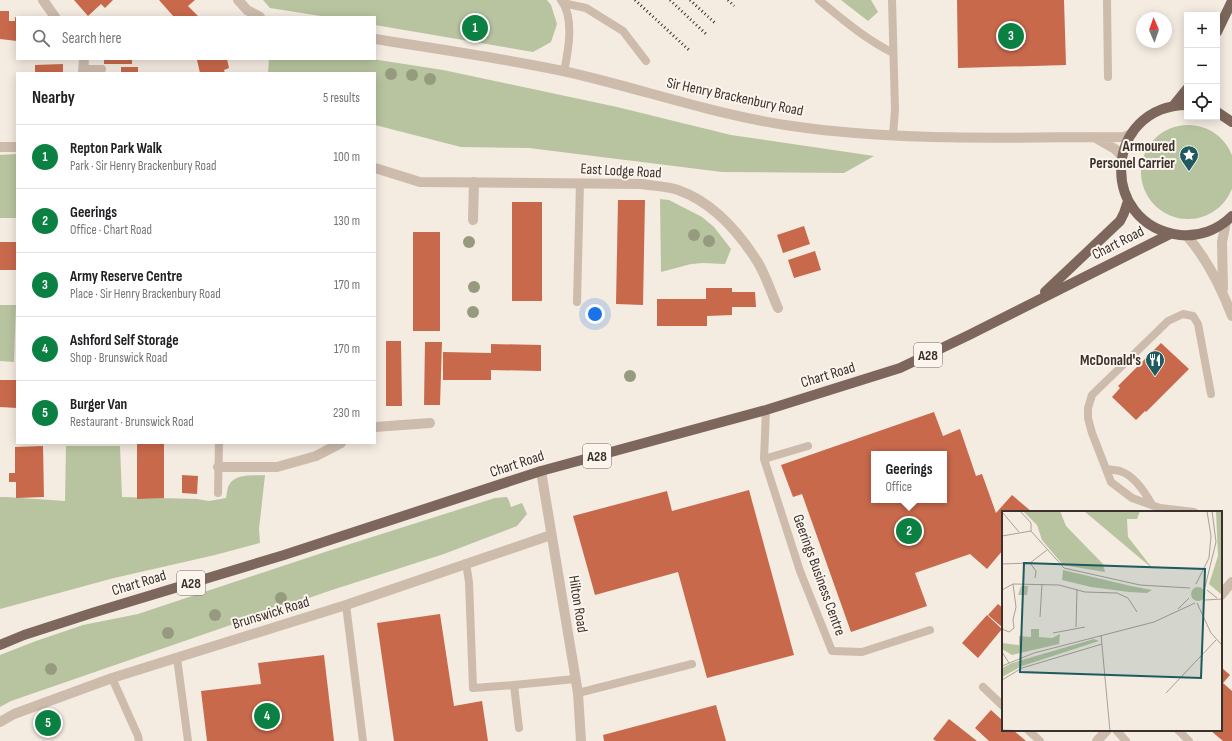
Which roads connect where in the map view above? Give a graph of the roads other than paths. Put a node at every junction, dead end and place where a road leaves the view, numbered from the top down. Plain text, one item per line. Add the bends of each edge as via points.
1 (43, 0) edge
2 (238, 0) edge
3 (819, 0) edge
4 (892, 0) edge
5 (1107, 0) edge
6 (1232, 1) edge
7 (562, 2) edge
8 (54, 16) edge
9 (258, 16) edge
10 (1220, 26) edge
11 (376, 39) edge
12 (892, 53) junction
13 (646, 61) dead end
14 (83, 67) edge
15 (102, 69) dead end
16 (564, 72) junction
17 (1108, 77) dead end
18 (1184, 93) edge
19 (1174, 105) junction
20 (1184, 105) edge
21 (1220, 114) edge
22 (1232, 122) edge
23 (1132, 134) junction
24 (893, 135) junction
25 (1094, 137) junction
26 (16, 146) edge
27 (0, 147) edge
28 (1122, 156) junction
29 (376, 168) edge
30 (474, 182) junction
31 (580, 184) junction
32 (1128, 200) junction
33 (1229, 219) edge
34 (473, 220) dead end
35 (1170, 234) junction
36 (1187, 236) junction
37 (1223, 293) junction
38 (1037, 300) junction
39 (577, 302) dead end
40 (778, 308) dead end
41 (1232, 316) edge
42 (1211, 394) dead end
43 (766, 410) junction
44 (430, 423) dead end
45 (376, 427) edge
46 (219, 444) edge
47 (339, 444) edge
48 (808, 446) dead end
49 (764, 459) junction
50 (218, 468) junction
51 (1107, 469) junction
52 (541, 472) junction
53 (218, 493) dead end
54 (1152, 505) junction
55 (1186, 511) edge
56 (551, 535) junction
57 (466, 563) junction
58 (1232, 582) edge
59 (1222, 594) edge
60 (346, 605) junction
61 (930, 630) dead end
62 (0, 645) edge
63 (177, 658) junction
64 (692, 664) dead end
65 (112, 678) junction
66 (575, 679) junction
67 (514, 685) junction
68 (983, 687) dead end
69 (578, 693) junction
70 (1002, 705) edge
71 (0, 722) edge
72 (519, 728) dead end
73 (1029, 731) edge
74 (1106, 731) edge
75 (1117, 731) edge
76 (1179, 731) edge
77 (139, 741) edge
78 (188, 741) edge
79 (363, 741) edge
80 (581, 741) edge
81 (1040, 741) edge
82 (1097, 741) edge
83 (1126, 741) edge
84 (1189, 741) edge

1 - 8 street
2 - 9 street via 247,10
3 - 12 lane via 858,31
4 - 12 lane
5 - 17 lane
6 - 10 main road
7 - 13 lane via 586,8 623,31
7 - 16 lane via 570,31
11 - 16 street, Sir Henry Brackenbury Road
12 - 24 lane
14 - 15 lane
16 - 24 street, Sir Henry Brackenbury Road via 749,119 793,126
18 - 19 main road
19 - 20 main road
19 - 23 main road via 1153,112
21 - 22 main road
23 - 25 street, Sir Henry Brackenbury Road via 1124,137
23 - 28 main road via 1125,144
24 - 25 street, Sir Henry Brackenbury Road
25 - 28 street, Sir Henry Brackenbury Road
26 - 27 street
28 - 32 main road via 1121,182
29 - 30 street, East Lodge Road via 420,182
30 - 31 street, East Lodge Road
30 - 34 street
31 - 39 lane
31 - 40 street, East Lodge Road via 642,184 677,189 698,199 735,231 757,261
32 - 35 main road via 1139,216 1153,227
32 - 38 main road, Chart Road / A28 via 1120,221
33 - 36 main road via 1214,229
33 - 37 street via 1222,242
35 - 36 main road
35 - 38 main road, Chart Road / A28
36 - 37 street via 1198,249
37 - 41 street
38 - 43 main road, Chart Road / A28 via 900,368
42 - 51 lane via 1198,324 1193,316 1184,314 1168,321 1092,395 1088,418
43 - 49 lane, Geerings Business Centre
43 - 52 main road, Chart Road / A28
44 - 45 street
46 - 50 lane
47 - 50 street via 316,456 277,467
48 - 49 lane
49 - 61 lane, Geerings Business Centre via 800,571 832,651 862,652
50 - 53 lane
51 - 54 lane via 1121,471 1131,478
51 - 54 lane via 1111,482 1132,498
52 - 56 street, Hilton Road
52 - 62 main road, Chart Road / A28 via 284,555 92,613
54 - 55 lane
56 - 57 street, Brunswick Road
56 - 66 street, Hilton Road
57 - 60 street, Brunswick Road
57 - 67 lane via 473,688
58 - 59 street
60 - 63 street, Brunswick Road
60 - 79 lane
63 - 65 street, Brunswick Road
63 - 78 lane
64 - 69 lane
65 - 71 street, Brunswick Road via 14,714
65 - 77 lane
66 - 67 lane
66 - 69 street, Hilton Road
67 - 72 lane
68 - 70 lane
69 - 80 street, Hilton Road
73 - 81 lane
74 - 82 street
75 - 83 lane
76 - 84 lane

